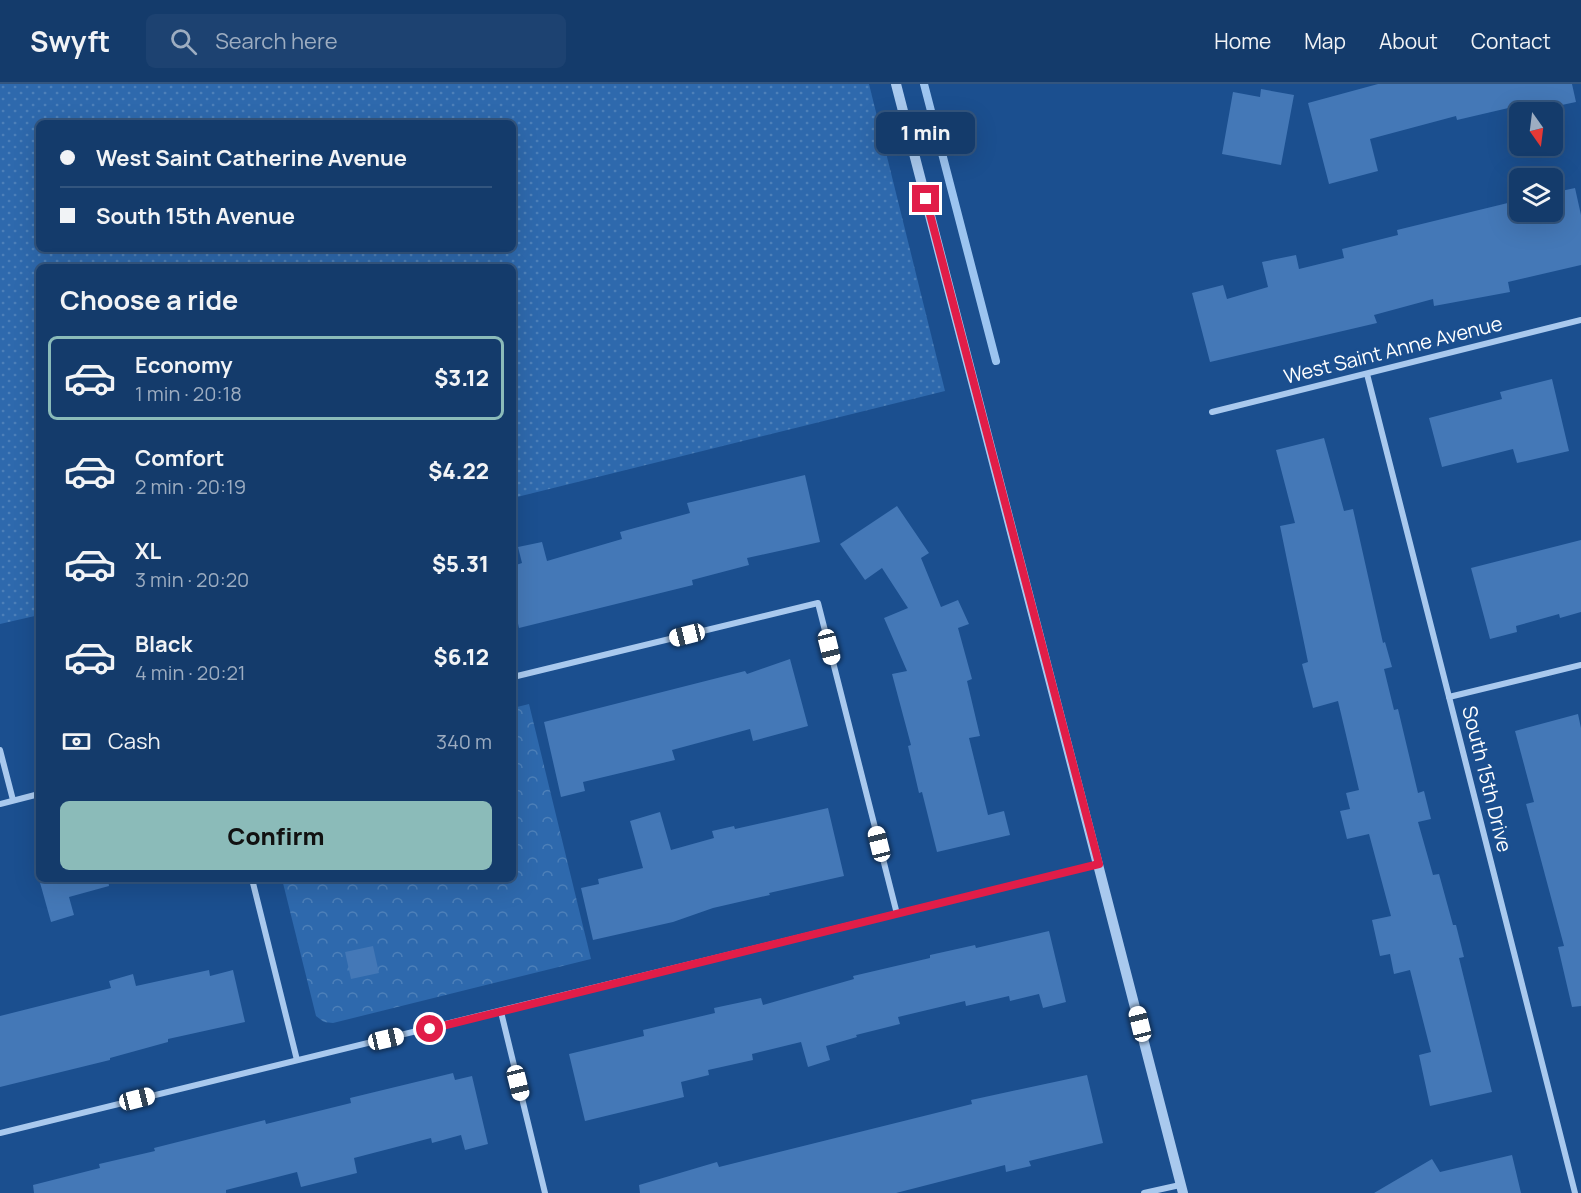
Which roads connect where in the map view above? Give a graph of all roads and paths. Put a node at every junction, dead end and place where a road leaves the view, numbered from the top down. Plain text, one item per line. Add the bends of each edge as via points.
1 (896, 84) edge
2 (1581, 320) edge
3 (1367, 374) junction
4 (1212, 412) dead end
5 (1581, 665) edge
6 (516, 676) edge
7 (1449, 697) junction
8 (0, 750) edge
9 (36, 795) edge
10 (13, 801) junction
11 (0, 804) edge
12 (1099, 864) junction
13 (253, 882) edge
14 (897, 914) junction
15 (501, 1012) junction
16 (297, 1060) junction
17 (0, 1133) edge
18 (1182, 1189) edge
19 (545, 1193) edge
20 (1144, 1193) edge
21 (1575, 1193) edge

1 - 12 street
2 - 3 street, West Saint Anne Avenue
3 - 4 street, West Saint Anne Avenue
3 - 7 street, South 15th Drive
5 - 7 street
6 - 14 street via 818,603
7 - 21 street, South 15th Drive
8 - 10 street
9 - 10 street
10 - 11 street
12 - 14 street
12 - 18 street
13 - 16 street
14 - 15 street
15 - 16 street
15 - 19 street
16 - 17 street
18 - 20 street

